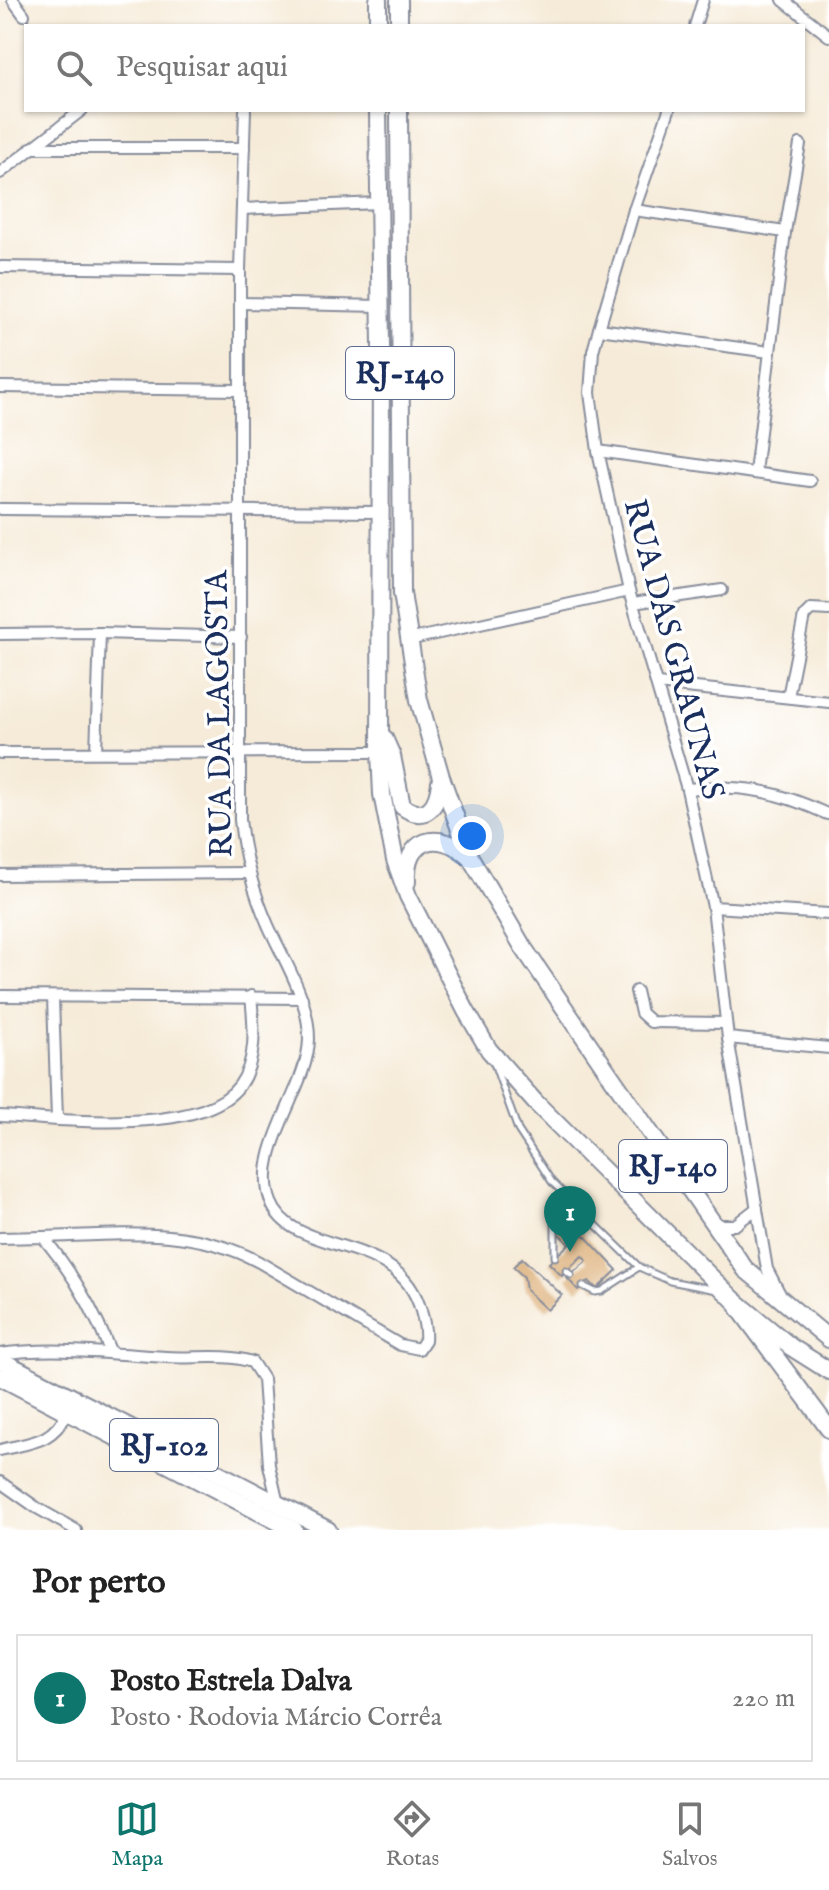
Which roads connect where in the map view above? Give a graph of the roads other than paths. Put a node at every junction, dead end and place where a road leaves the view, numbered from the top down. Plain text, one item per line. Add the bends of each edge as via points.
1 (13, 0) edge
2 (378, 0) edge
3 (399, 0) edge
4 (408, 0) edge
5 (703, 0) edge
6 (783, 0) edge
7 (24, 15) dead end
8 (378, 24) edge
9 (402, 24) edge
10 (402, 24) edge
11 (696, 24) edge
12 (829, 36) edge
13 (79, 112) edge
14 (245, 112) edge
15 (378, 112) edge
16 (399, 112) edge
17 (668, 112) edge
18 (800, 144) dead end
19 (31, 148) junction
20 (244, 148) junction
21 (0, 173) edge
22 (378, 203) junction
23 (242, 209) junction
24 (634, 210) junction
25 (785, 232) junction
26 (0, 267) edge
27 (240, 270) junction
28 (240, 303) junction
29 (380, 306) junction
30 (599, 329) junction
31 (770, 352) junction
32 (0, 387) edge
33 (239, 390) junction
34 (598, 451) junction
35 (755, 472) junction
36 (810, 481) dead end
37 (0, 509) edge
38 (241, 511) junction
39 (380, 512) junction
40 (722, 590) dead end
41 (629, 591) junction
42 (633, 603) junction
43 (829, 610) edge
44 (100, 633) junction
45 (0, 634) edge
46 (241, 637) junction
47 (408, 640) junction
48 (657, 684) junction
49 (788, 697) junction
50 (829, 702) edge
51 (380, 729) junction
52 (96, 752) junction
53 (380, 752) junction
54 (0, 753) edge
55 (241, 753) junction
56 (441, 777) junction
57 (687, 789) junction
58 (827, 814) edge
59 (470, 857) junction
60 (248, 873) junction
61 (0, 875) edge
62 (408, 896) junction
63 (713, 907) junction
64 (829, 914) edge
65 (636, 991) dead end
66 (0, 996) edge
67 (251, 996) junction
68 (53, 998) junction
69 (302, 998) junction
70 (726, 1023) junction
71 (728, 1038) junction
72 (829, 1048) edge
73 (489, 1050) junction
74 (0, 1116) edge
75 (57, 1119) junction
76 (570, 1201) junction
77 (757, 1208) junction
78 (714, 1225) junction
79 (43, 1237) junction
80 (0, 1238) edge
81 (555, 1257) dead end
82 (639, 1267) junction
83 (583, 1286) dead end
84 (730, 1296) junction
85 (785, 1304) junction
86 (829, 1339) edge
87 (111, 1353) junction
88 (0, 1357) edge
89 (829, 1371) edge
90 (0, 1377) edge
91 (67, 1413) junction
92 (829, 1429) edge
93 (0, 1450) edge
94 (0, 1482) edge
95 (278, 1504) junction
96 (76, 1530) edge
97 (294, 1530) edge
98 (328, 1530) edge

1 - 7 street
2 - 8 main road
3 - 9 main road
4 - 10 street
5 - 11 street
6 - 12 street
13 - 19 street
14 - 20 street, RUA DA LAGOSTA
15 - 22 main road, RJ-140
16 - 47 main road, RJ-140 via 401,551
17 - 24 street, RUA DAS GRAUNAS
18 - 25 street
19 - 20 street
19 - 21 street
20 - 23 street, RUA DA LAGOSTA
22 - 23 street
22 - 29 main road, RJ-140
23 - 27 street, RUA DA LAGOSTA
24 - 25 street
24 - 30 street, RUA DAS GRAUNAS
25 - 31 street
26 - 27 street
27 - 28 street, RUA DA LAGOSTA
28 - 29 street
28 - 33 street, RUA DA LAGOSTA
29 - 39 main road, RJ-140
30 - 31 street
30 - 34 street, RUA DAS GRAUNAS via 590,393
31 - 35 street
32 - 33 street
33 - 38 street, RUA DA LAGOSTA
34 - 35 street
34 - 41 street, RUA DAS GRAUNAS
35 - 36 street
37 - 38 street
38 - 39 street
38 - 46 street, RUA DA LAGOSTA
39 - 51 main road, RJ-140
40 - 42 street
41 - 42 street, RUA DAS GRAUNAS
41 - 47 street
42 - 48 street, RUA DAS GRAUNAS
43 - 49 street via 806,613
44 - 45 street
44 - 46 street
44 - 52 street
46 - 55 street, RUA DA LAGOSTA
47 - 56 main road, RJ-140
48 - 49 street
48 - 57 street, RUA DAS GRAUNAS
49 - 50 street
51 - 53 main road, RJ-140
51 - 56 main road via 392,756 402,806 410,812 433,807
52 - 54 street
52 - 55 street
53 - 55 street
53 - 62 main road, RJ-140 via 382,794
55 - 60 street, RUA DA LAGOSTA via 240,820
56 - 59 main road, RJ-140
57 - 58 street via 758,790
57 - 63 street, RUA DAS GRAUNAS
59 - 62 main road via 443,840 419,846 406,868
59 - 78 main road, RJ-140 via 523,947
60 - 61 street
60 - 69 street, RUA DA LAGOSTA
62 - 73 main road, RJ-140
63 - 64 street
63 - 70 street, RUA DAS GRAUNAS
65 - 70 street via 641,1013 651,1022
66 - 68 street
67 - 68 street
67 - 69 street
67 - 75 street via 250,1062 227,1098 172,1118
68 - 75 street
69 - 79 street, RUA DA LAGOSTA via 308,1044 272,1151 267,1185 271,1202 287,1223 382,1262 407,1279 418,1301 424,1345 400,1345 239,1251 211,1241 151,1234
70 - 71 street, RUA DAS GRAUNAS
71 - 72 street
71 - 77 street, RUA DAS GRAUNAS
73 - 76 lane via 518,1130
73 - 84 main road, RJ-140
74 - 75 street
76 - 81 lane via 555,1224
76 - 82 lane
77 - 78 street via 735,1225
77 - 85 street, RUA DAS GRAUNAS via 767,1269
78 - 85 main road, RJ-140 via 745,1269
79 - 80 street
79 - 87 street via 94,1312
82 - 83 lane via 602,1291
82 - 84 lane
84 - 89 main road, RJ-140
84 - 92 main road
85 - 86 main road, RJ-140
87 - 88 street via 34,1349
87 - 95 street via 235,1358 256,1365 263,1379 269,1465
88 - 95 main road, RJ-102
90 - 91 main road, RJ-102
91 - 93 street via 49,1436
91 - 97 main road, RJ-102
94 - 96 street
95 - 98 main road, RJ-102

